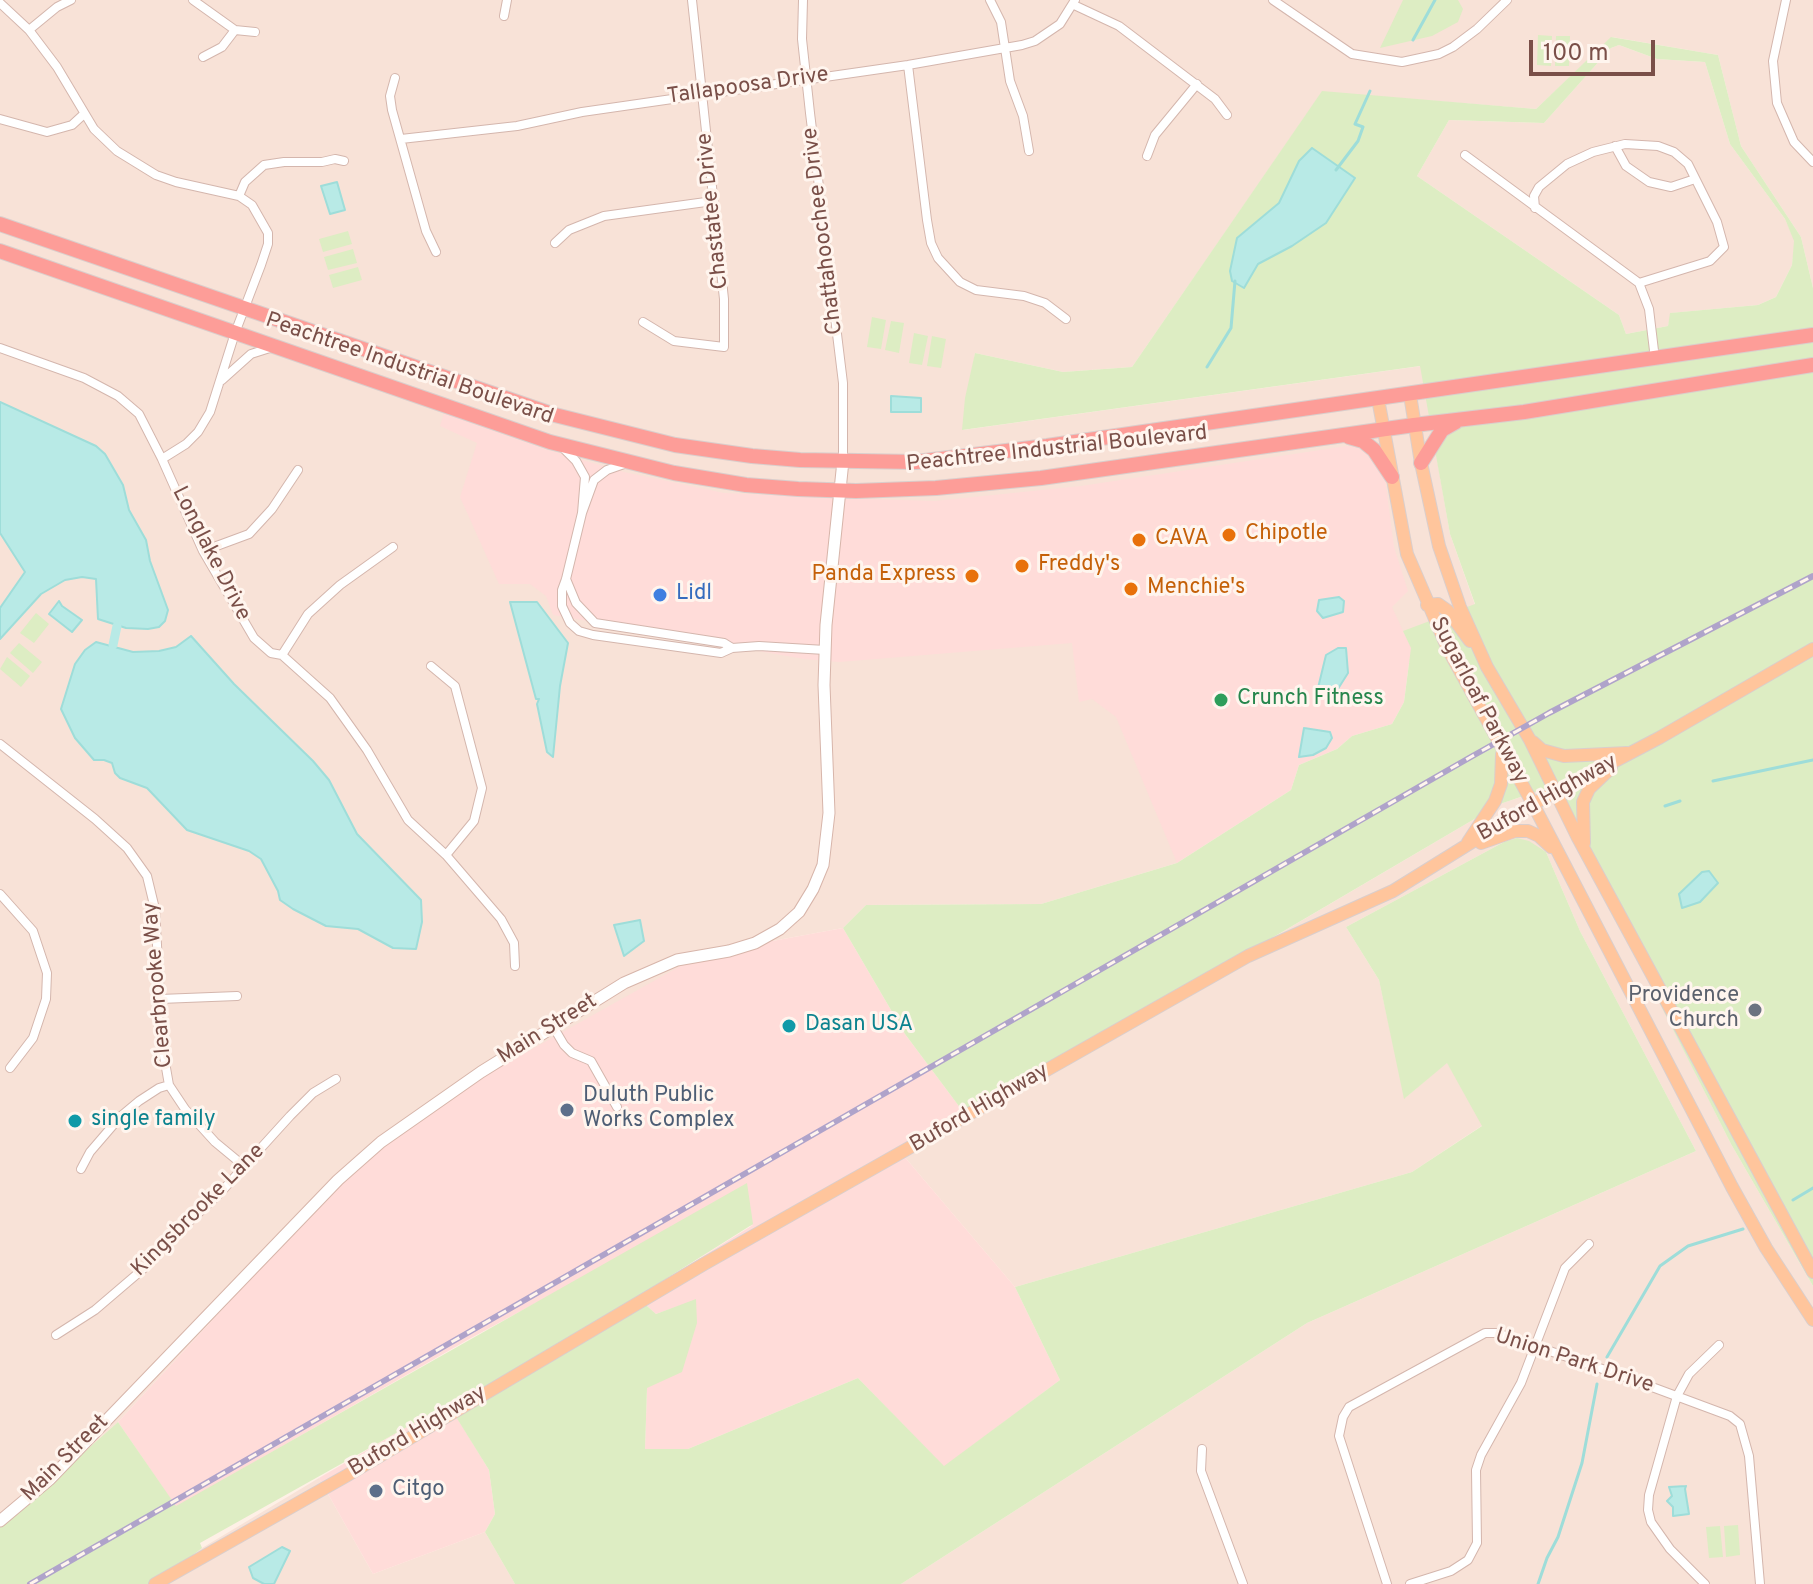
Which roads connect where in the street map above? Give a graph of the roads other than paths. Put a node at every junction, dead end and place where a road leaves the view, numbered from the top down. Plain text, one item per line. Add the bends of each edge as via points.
1 (71, 0) edge
2 (193, 0) edge
3 (507, 0) edge
4 (692, 0) edge
5 (803, 0) edge
6 (990, 0) edge
7 (1273, 0) edge
8 (1507, 0) edge
9 (1786, 0) edge
10 (1075, 2) edge
11 (0, 3) edge
12 (504, 16) dead end
13 (29, 30) junction
14 (235, 30) junction
15 (255, 32) dead end
16 (1004, 48) junction
17 (203, 57) dead end
18 (908, 65) junction
19 (395, 78) dead end
20 (807, 78) junction
21 (1197, 84) junction
22 (701, 94) junction
23 (84, 114) junction
24 (1227, 115) dead end
25 (0, 119) edge
26 (401, 139) junction
27 (1615, 146) junction
28 (1029, 151) dead end
29 (1465, 155) dead end
30 (1147, 156) dead end
31 (344, 161) dead end
32 (1813, 162) edge
33 (1695, 179) junction
34 (239, 196) junction
35 (713, 201) junction
36 (1535, 208) junction
37 (0, 224) edge
38 (555, 243) dead end
39 (0, 251) edge
40 (436, 252) dead end
41 (1639, 283) junction
42 (245, 310) junction
43 (1066, 319) dead end
44 (643, 322) dead end
45 (235, 333) junction
46 (1813, 335) edge
47 (273, 347) junction
48 (0, 348) edge
49 (1655, 360) junction
50 (1813, 365) edge
51 (219, 384) junction
52 (1410, 395) junction
53 (1378, 399) junction
54 (1460, 420) junction
55 (1414, 425) junction
56 (1384, 430) junction
57 (1345, 435) junction
58 (560, 444) junction
59 (162, 459) junction
60 (843, 461) junction
61 (630, 462) junction
62 (1421, 463) junction
63 (298, 470) dead end
64 (1392, 477) junction
65 (840, 491) junction
66 (582, 513) junction
67 (393, 547) dead end
68 (203, 551) junction
69 (566, 579) junction
70 (1427, 605) junction
71 (732, 648) junction
72 (1813, 649) edge
73 (825, 650) junction
74 (282, 655) junction
75 (431, 666) dead end
76 (1487, 667) junction
77 (1530, 740) junction
78 (0, 744) edge
79 (1501, 747) junction
80 (1627, 754) junction
81 (1555, 792) junction
82 (1533, 804) junction
83 (1466, 845) junction
84 (1584, 850) junction
85 (446, 855) junction
86 (1559, 856) junction
87 (0, 894) edge
88 (515, 966) dead end
89 (237, 996) dead end
90 (160, 999) junction
91 (554, 1028) junction
92 (10, 1068) dead end
93 (336, 1079) dead end
94 (169, 1085) junction
95 (617, 1107) dead end
96 (244, 1166) junction
97 (81, 1169) dead end
98 (1589, 1244) dead end
99 (1813, 1272) edge
100 (1813, 1320) edge
101 (56, 1335) dead end
102 (1719, 1345) dead end
103 (1535, 1346) junction
104 (1677, 1396) junction
105 (1202, 1449) dead end
106 (0, 1521) edge
107 (155, 1584) edge
108 (1243, 1584) edge
109 (1387, 1584) edge
110 (1410, 1584) edge
111 (1705, 1584) edge
112 (1760, 1584) edge

1 - 13 street
2 - 14 street
3 - 12 street
4 - 22 street, Chastatee Drive
5 - 20 street, Chattahoochee Drive
6 - 16 street via 1001,22
7 - 8 street via 1352,54 1402,62 1453,47
9 - 32 street via 1773,61 1777,103 1794,142
10 - 16 street, Tallapoosa Drive via 1049,34
10 - 21 street via 1119,26
11 - 13 street
13 - 23 street
14 - 15 street
14 - 17 street via 222,47
16 - 18 street, Tallapoosa Drive
16 - 28 street
18 - 20 street, Tallapoosa Drive
18 - 43 street via 927,220 938,258 960,282 976,290 1024,296
19 - 26 street via 390,96
20 - 22 street, Tallapoosa Drive
20 - 60 street, Chattahoochee Drive via 843,383
21 - 24 street
21 - 30 street via 1155,135
22 - 26 street, Tallapoosa Drive via 517,126
22 - 35 street, Chastatee Drive
23 - 25 street via 72,125 47,132
23 - 34 street via 117,151 156,175
26 - 40 street
27 - 33 street via 1658,146 1674,152
27 - 33 street via 1626,166 1649,182 1671,187
27 - 36 street via 1567,164 1539,187
29 - 36 street
31 - 34 street via 264,165 245,182
33 - 41 street via 1724,247 1710,261
34 - 42 street via 252,205 268,233
35 - 38 street via 604,216 569,230
35 - 44 street, Chastatee Drive via 724,347 674,341
36 - 41 street
37 - 42 highway, Peachtree Industrial Boulevard
39 - 45 highway, Peachtree Industrial Boulevard
41 - 49 street via 1649,309
42 - 45 street
42 - 60 highway, Peachtree Industrial Boulevard via 555,415 675,445
45 - 47 highway, Peachtree Industrial Boulevard
45 - 51 street
46 - 49 highway, Peachtree Industrial Boulevard
47 - 51 street via 251,354
47 - 58 highway, Peachtree Industrial Boulevard
48 - 59 street, Longlake Drive via 118,396 139,414
49 - 52 highway, Peachtree Industrial Boulevard
50 - 54 highway, Peachtree Industrial Boulevard
51 - 59 street via 198,432
52 - 53 highway, Peachtree Industrial Boulevard
52 - 55 main road, Sugarloaf Parkway
53 - 56 main road, Sugarloaf Parkway
53 - 60 highway, Peachtree Industrial Boulevard via 916,462
54 - 55 highway, Peachtree Industrial Boulevard
54 - 62 highway via 1442,430
55 - 56 highway, Peachtree Industrial Boulevard
55 - 62 main road, Sugarloaf Parkway
56 - 57 highway, Peachtree Industrial Boulevard
56 - 64 main road, Sugarloaf Parkway
57 - 64 highway via 1374,450
57 - 65 highway, Peachtree Industrial Boulevard via 1041,478
58 - 61 highway, Peachtree Industrial Boulevard
58 - 66 street via 585,477
59 - 68 street, Longlake Drive
60 - 65 street, Main Street
61 - 65 highway, Peachtree Industrial Boulevard via 746,485
61 - 66 street via 594,480
62 - 76 main road, Sugarloaf Parkway via 1447,573
63 - 68 street via 249,534
64 - 70 main road, Sugarloaf Parkway via 1407,554
65 - 73 street, Main Street
66 - 69 street
67 - 74 street via 308,614
68 - 74 street, Longlake Drive via 254,638
69 - 71 street via 576,603 595,623
69 - 71 street via 562,606 579,631 721,653
70 - 76 main road via 1448,611
70 - 79 main road, Sugarloaf Parkway
71 - 73 street
72 - 80 main road, Buford Highway
73 - 91 street, Main Street via 827,828 823,865 799,912 755,943 646,971
74 - 85 street, Longlake Drive via 330,698 408,820
75 - 85 street via 455,686 482,788 474,821
76 - 77 main road, Sugarloaf Parkway
77 - 80 main road via 1564,756
77 - 81 main road, Sugarloaf Parkway
78 - 90 street, Clearbrooke Way via 95,819 127,848 147,876 155,909
79 - 82 main road, Sugarloaf Parkway
79 - 83 main road via 1498,793
80 - 81 main road, Buford Highway
80 - 84 main road via 1589,789 1583,802
81 - 82 main road, Buford Highway
81 - 84 main road, Sugarloaf Parkway
82 - 83 main road, Buford Highway
82 - 86 main road, Sugarloaf Parkway
83 - 86 main road via 1528,831
83 - 107 main road, Buford Highway via 1393,891 1248,956
84 - 99 main road, Sugarloaf Parkway
85 - 88 street, Longlake Drive via 501,919 514,943
86 - 100 main road, Sugarloaf Parkway via 1732,1187
87 - 92 street via 33,931 47,973 46,999 33,1038
89 - 90 street
90 - 94 street, Clearbrooke Way via 158,1022
91 - 95 street via 572,1053 591,1061
91 - 106 street, Main Street via 419,1113 341,1177 50,1479
93 - 96 street, Kingsbrooke Lane via 313,1093
94 - 96 street, Clearbrooke Way via 215,1142
94 - 97 street via 121,1116
96 - 101 street, Kingsbrooke Lane via 143,1269
98 - 103 street via 1565,1268
102 - 104 street via 1689,1374
103 - 104 street, Union Park Drive
103 - 109 street, Union Park Drive via 1485,1333 1349,1407 1339,1436
103 - 110 street via 1476,1470 1477,1543 1468,1560 1451,1571
104 - 111 street via 1648,1510 1670,1549
104 - 112 street, Union Park Drive via 1740,1424 1749,1456
105 - 108 street via 1201,1471

